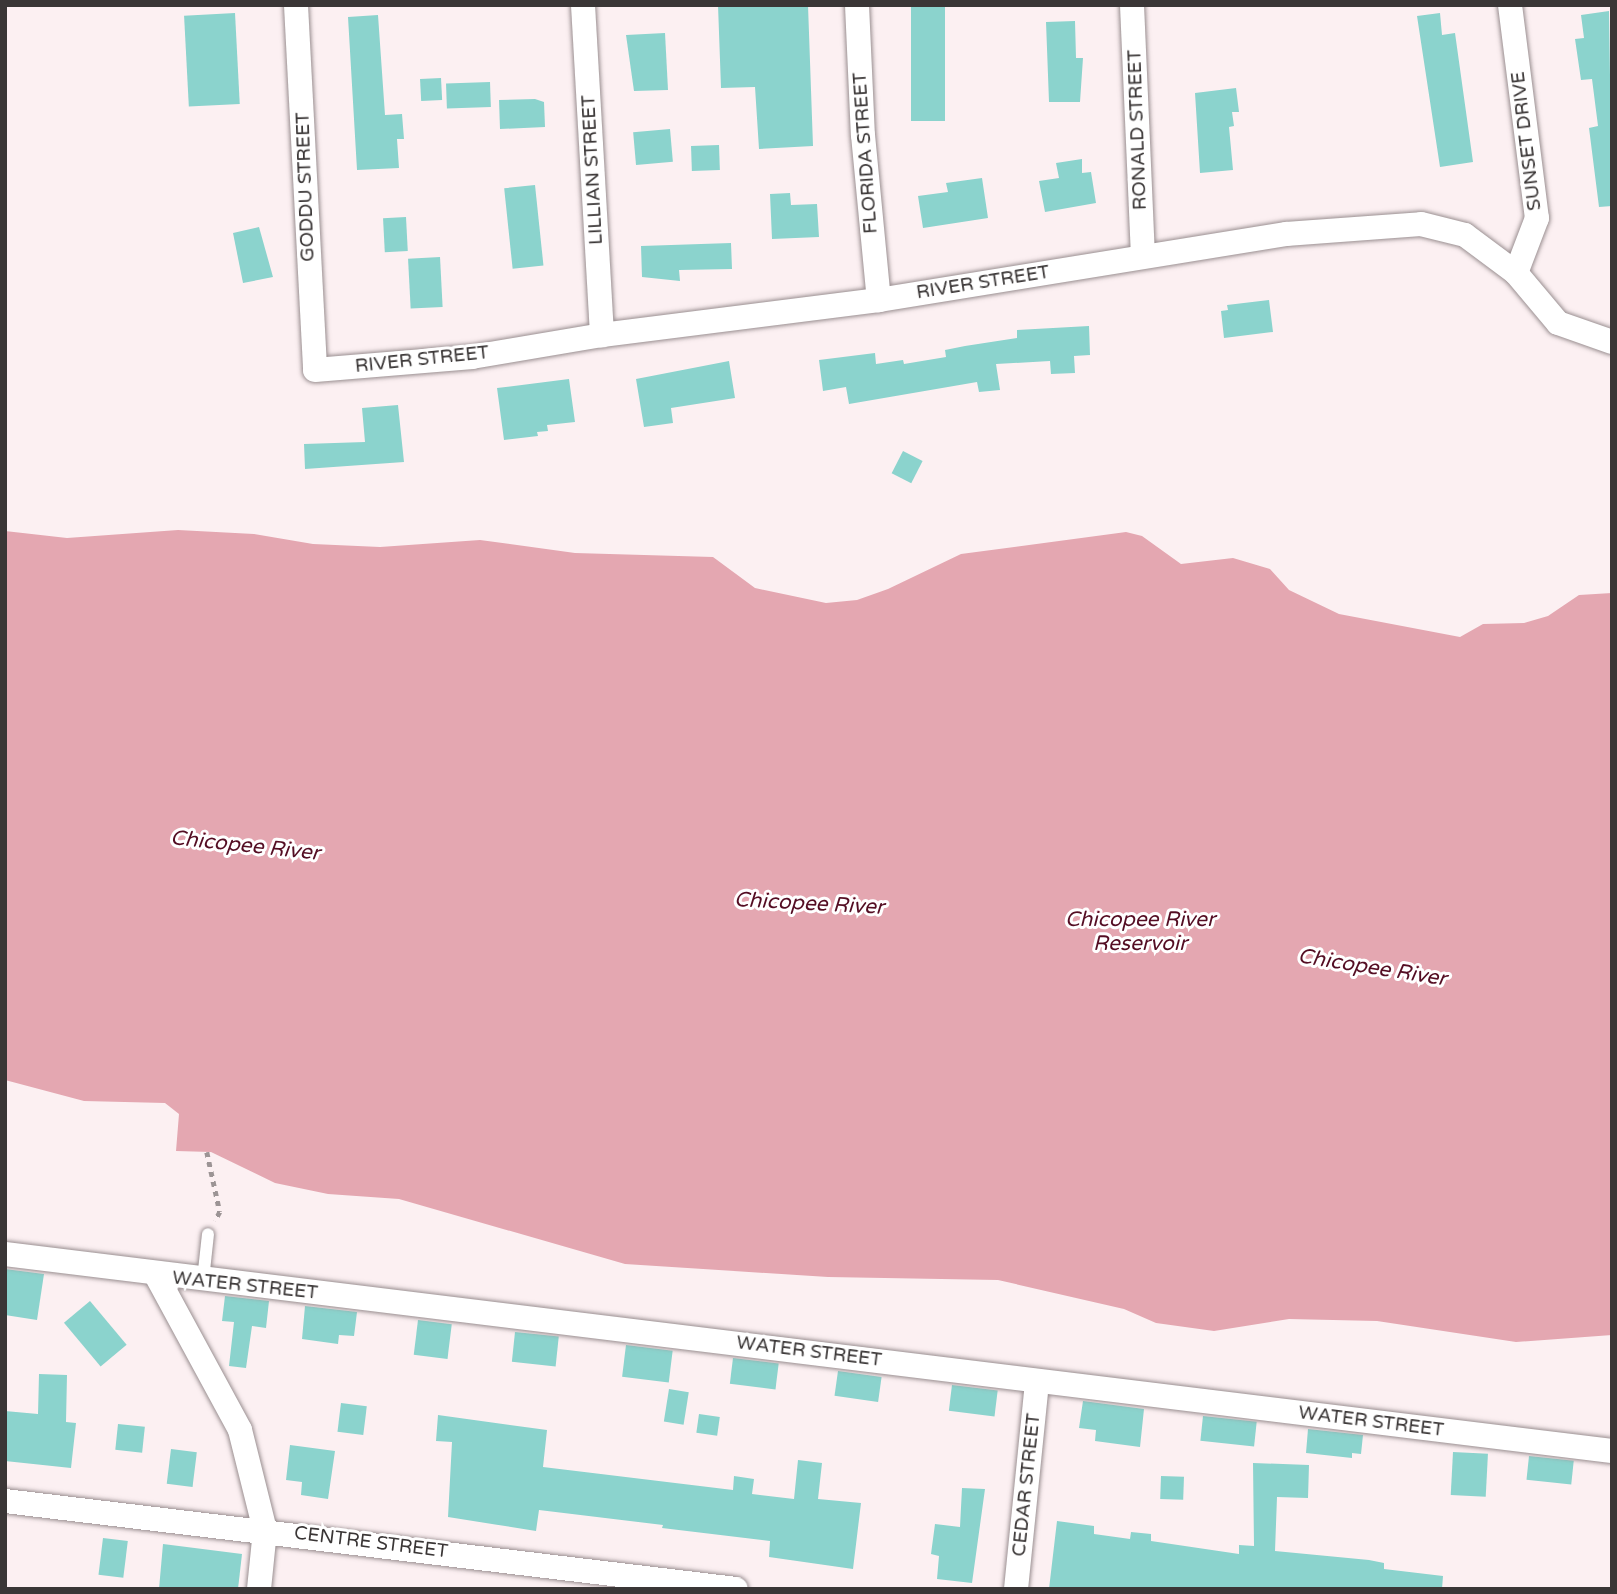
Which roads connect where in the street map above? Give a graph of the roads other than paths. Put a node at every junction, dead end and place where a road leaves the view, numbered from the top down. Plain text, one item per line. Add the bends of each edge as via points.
1 (296, 5) edge
2 (583, 5) edge
3 (857, 5) edge
4 (1132, 5) edge
5 (1510, 5) edge
6 (1143, 255) junction
7 (1516, 273) junction
8 (879, 300) junction
9 (602, 335) junction
10 (1612, 342) edge
11 (315, 370) joint
12 (208, 1234) road end
13 (5, 1254) edge
14 (156, 1275) junction
15 (203, 1281) junction
16 (1037, 1381) junction
17 (1612, 1451) edge
18 (5, 1501) edge
19 (265, 1530) junction
20 (259, 1589) edge
21 (736, 1589) edge
22 (1016, 1589) edge

1 - 11 street, GODDU STREET
2 - 9 street, LILLIAN STREET
3 - 8 street, FLORIDA STREET via 863,135
4 - 6 street, RONALD STREET
5 - 7 street, SUNSET DRIVE via 1537,218
6 - 7 street, RIVER STREET via 1286,234 1421,224 1465,235
6 - 8 street, RIVER STREET
7 - 10 street, RIVER STREET via 1558,323
8 - 9 street, RIVER STREET
9 - 11 street, RIVER STREET via 472,357
12 - 15 lane
13 - 14 street, WATER STREET
14 - 15 street, WATER STREET
14 - 19 street via 240,1430
15 - 16 street, WATER STREET
16 - 17 street, WATER STREET
16 - 22 street, CEDAR STREET
18 - 19 street, CENTRE STREET
19 - 20 street
19 - 21 street, CENTRE STREET

